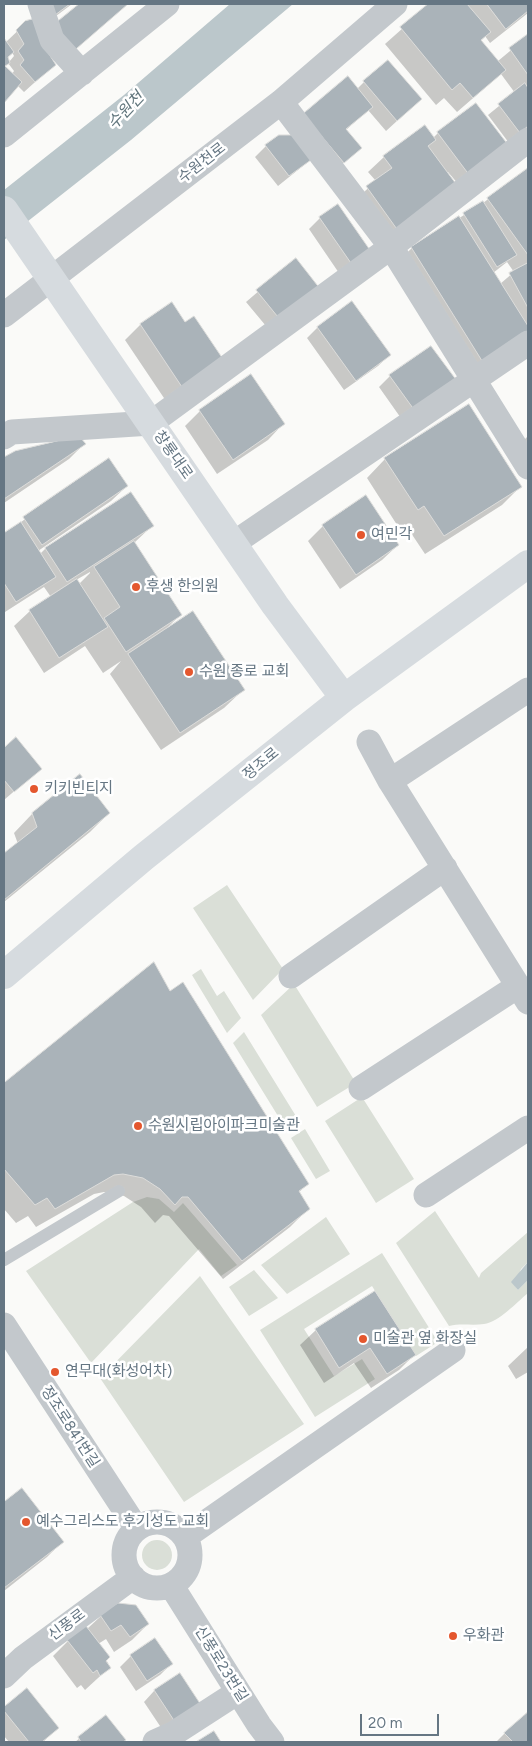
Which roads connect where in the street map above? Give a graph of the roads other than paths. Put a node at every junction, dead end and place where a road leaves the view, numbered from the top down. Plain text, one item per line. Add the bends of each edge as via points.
1 (40, 4) edge
2 (167, 4) edge
3 (395, 4) edge
4 (82, 73) junction
5 (281, 102) junction
6 (4, 135) edge
7 (528, 140) edge
8 (4, 210) edge
9 (391, 247) junction
10 (51, 279) junction
11 (4, 315) edge
12 (528, 344) edge
13 (474, 379) junction
14 (151, 423) junction
15 (4, 437) edge
16 (528, 467) edge
17 (234, 543) junction
18 (528, 564) edge
19 (528, 690) edge
20 (344, 698) junction
21 (369, 742) dead end
22 (390, 781) junction
23 (445, 868) junction
24 (4, 975) edge
25 (291, 976) dead end
26 (523, 994) edge
27 (361, 1088) dead end
28 (528, 1128) edge
29 (119, 1191) dead end
30 (426, 1195) dead end
31 (4, 1260) edge
32 (4, 1325) edge
33 (453, 1350) dead end
34 (137, 1529) junction
35 (185, 1537) junction
36 (133, 1577) junction
37 (171, 1585) junction
38 (4, 1676) edge
39 (238, 1692) junction
40 (155, 1742) edge
41 (272, 1742) edge

1 - 4 street via 52,40
2 - 4 street
3 - 5 street, 수원천로
4 - 6 street
5 - 9 street
5 - 10 street, 수원천로
7 - 9 street
8 - 10 street, 창룡대로
9 - 13 street
9 - 14 street
10 - 11 street, 수원천로
10 - 14 street, 창룡대로
12 - 13 street
13 - 16 street
13 - 17 street
14 - 15 street via 12,432
14 - 17 street, 창룡대로
17 - 20 street, 창룡대로
18 - 20 street, 정조로
19 - 22 street
20 - 24 street, 정조로 via 144,857
21 - 22 street
22 - 23 street
23 - 25 street
23 - 26 street
26 - 27 street
28 - 30 street
29 - 31 lane
32 - 34 street, 정조로841번길
33 - 35 street
34 - 35 street via 158,1522 177,1529
34 - 36 street via 125,1546 127,1568
35 - 37 street via 190,1558 188,1568 182,1578
36 - 37 street via 151,1588
36 - 38 street, 신풍로 via 23,1658
37 - 39 street, 신풍로23번길
39 - 40 street
39 - 41 street, 신풍로23번길

